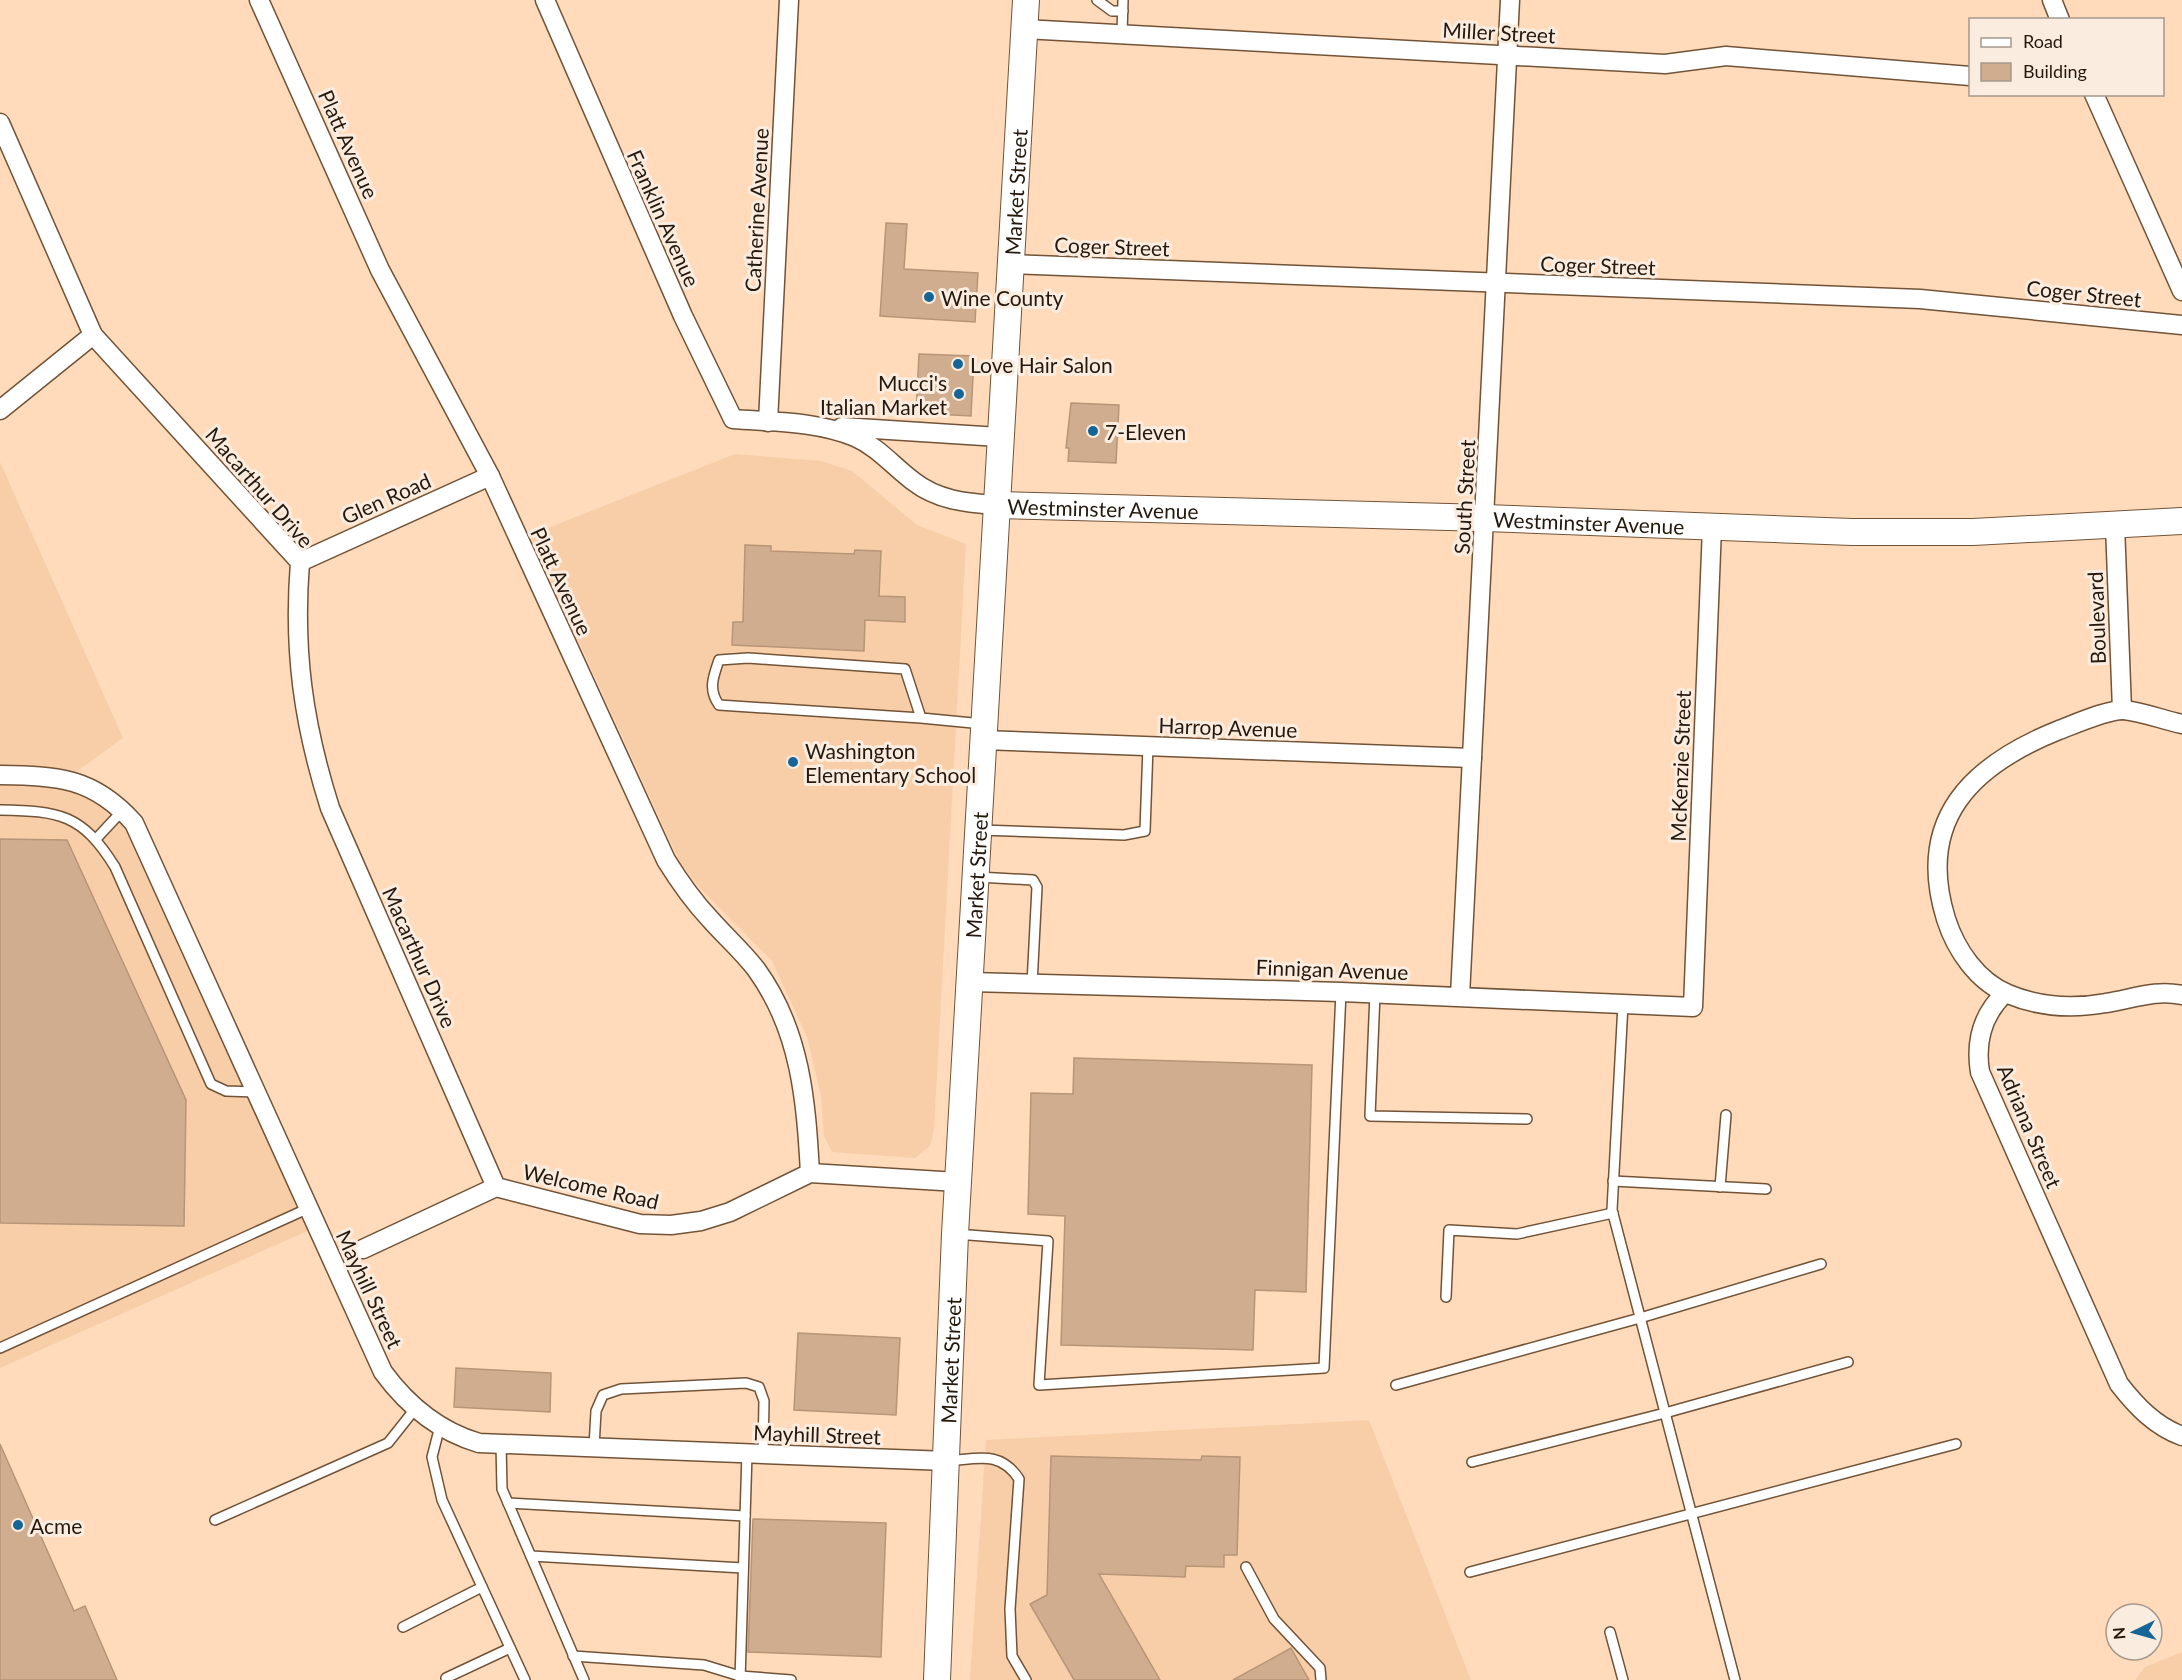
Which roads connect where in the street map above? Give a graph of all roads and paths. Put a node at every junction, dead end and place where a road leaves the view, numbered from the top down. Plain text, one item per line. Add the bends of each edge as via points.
1 (260, 0) edge
2 (544, 0) edge
3 (789, 0) edge
4 (1026, 0) edge
5 (1097, 0) edge
6 (1123, 0) edge
7 (1510, 0) edge
8 (2052, 0) edge
9 (1123, 12) junction
10 (2059, 18) edge
11 (1024, 28) junction
12 (1122, 34) junction
13 (1507, 55) junction
14 (1969, 76) edge
15 (2095, 96) edge
16 (0, 123) edge
17 (1011, 264) junction
18 (1497, 284) junction
19 (2182, 291) edge
20 (2182, 325) edge
21 (93, 335) junction
22 (0, 410) edge
23 (768, 422) junction
24 (820, 426) junction
25 (999, 437) junction
26 (490, 476) junction
27 (995, 506) junction
28 (1486, 518) junction
29 (2182, 521) edge
30 (2115, 525) junction
31 (1712, 527) junction
32 (300, 562) junction
33 (2122, 710) junction
34 (921, 718) junction
35 (2182, 724) edge
36 (982, 732) junction
37 (1148, 746) junction
38 (1473, 758) junction
39 (0, 775) edge
40 (0, 810) edge
41 (123, 810) junction
42 (977, 829) junction
43 (96, 839) junction
44 (975, 876) junction
45 (970, 982) junction
46 (1032, 984) junction
47 (1341, 992) junction
48 (1375, 993) junction
49 (2006, 993) junction
50 (2182, 995) edge
51 (1460, 996) junction
52 (1623, 1004) junction
53 (1693, 1007) joint
54 (256, 1092) junction
55 (1726, 1115) dead end
56 (1527, 1119) dead end
57 (810, 1173) junction
58 (1613, 1181) junction
59 (958, 1182) junction
60 (496, 1187) junction
61 (1720, 1187) junction
62 (1766, 1189) dead end
63 (309, 1208) junction
64 (1613, 1213) junction
65 (955, 1234) junction
66 (363, 1249) dead end
67 (1821, 1264) dead end
68 (1446, 1297) dead end
69 (1640, 1318) junction
70 (0, 1348) edge
71 (1848, 1362) dead end
72 (1396, 1385) dead end
73 (415, 1409) junction
74 (1665, 1413) junction
75 (440, 1426) junction
76 (2182, 1436) edge
77 (501, 1444) junction
78 (1956, 1444) dead end
79 (594, 1447) junction
80 (755, 1454) junction
81 (947, 1461) junction
82 (1472, 1462) dead end
83 (508, 1503) junction
84 (1692, 1515) junction
85 (745, 1516) junction
86 (215, 1520) dead end
87 (531, 1556) junction
88 (1246, 1567) dead end
89 (743, 1568) junction
90 (1470, 1572) dead end
91 (482, 1587) junction
92 (403, 1627) dead end
93 (1610, 1632) dead end
94 (510, 1648) junction
95 (573, 1656) junction
96 (446, 1678) dead end
97 (740, 1678) edge
98 (525, 1680) edge
99 (584, 1680) edge
100 (791, 1680) edge
101 (937, 1680) edge
102 (1026, 1680) edge
103 (1321, 1680) edge
104 (1623, 1680) edge
105 (1735, 1680) edge

1 - 26 street, Platt Avenue via 380,270
2 - 23 street, Franklin Avenue via 683,316 733,419
3 - 23 street, Catherine Avenue
4 - 11 main road, Market Street
5 - 9 lane via 1112,11
6 - 9 lane
7 - 13 street, South Street
8 - 10 street
9 - 12 lane
11 - 12 street, Miller Street
11 - 17 main road, Market Street
12 - 13 street, Miller Street
13 - 14 street, Miller Street via 1665,64 1726,56
13 - 18 street, South Street
15 - 19 street
16 - 21 street, Macarthur Drive
17 - 18 street, Coger Street
17 - 25 main road, Market Street
18 - 20 street, Coger Street via 1920,299
18 - 28 street, South Street
21 - 22 street
21 - 32 street, Macarthur Drive
23 - 24 street
24 - 25 street
24 - 27 street via 870,445 914,482 935,494 959,502
25 - 27 main road, Market Street
26 - 32 street, Glen Road
26 - 57 street, Platt Avenue via 666,860 686,891 757,971 777,1005 793,1041 803,1079
27 - 28 main road, Westminster Avenue
27 - 36 main road, Market Street
28 - 31 main road, Westminster Avenue
28 - 38 street, South Street
29 - 30 main road, Westminster Avenue
30 - 31 main road, Westminster Avenue via 1962,532
30 - 33 street, Boulevard
31 - 53 street, McKenzie Street
32 - 60 street, Macarthur Drive via 297,635 302,702 326,797
33 - 35 street
33 - 49 street via 2077,723 2009,753 1971,783 1955,803 1943,828 1936,875 1949,928 1959,951 1977,972
34 - 34 lane via 905,669 748,658 718,660 712,680 712,695 719,705
34 - 36 lane
36 - 37 street, Harrop Avenue
36 - 42 main road, Market Street
37 - 38 street, Harrop Avenue
37 - 42 lane via 1145,831 1124,834
38 - 51 street, South Street
39 - 41 street, Mayhill Street via 53,776 77,781 97,790
40 - 43 lane via 56,813
41 - 43 lane
41 - 54 street, Mayhill Street via 134,823
42 - 44 main road, Market Street
43 - 54 lane via 115,867 211,1084 226,1091
44 - 45 main road, Market Street
44 - 46 lane via 1033,880 1037,887
45 - 46 street, Finnigan Avenue
45 - 59 main road, Market Street
46 - 47 street, Finnigan Avenue
47 - 48 street, Finnigan Avenue
47 - 65 lane via 1324,1368 1039,1385 1048,1241
48 - 51 street, Finnigan Avenue
48 - 56 lane via 1370,1116
49 - 50 street via 2028,1002 2055,1006 2105,1003 2153,993
49 - 76 street, Adriana Street via 1986,1017 1980,1034 1980,1072 2119,1384 2153,1420
51 - 52 street, Finnigan Avenue
52 - 53 street, Finnigan Avenue
52 - 58 lane
54 - 63 street, Mayhill Street
55 - 61 lane
57 - 59 street, Welcome Road
57 - 60 street, Welcome Road via 730,1212 671,1225 640,1224
58 - 61 lane
58 - 64 lane
59 - 65 main road, Market Street
60 - 66 street, Welcome Road
61 - 62 lane
63 - 70 lane
63 - 73 street, Mayhill Street via 384,1372
64 - 68 lane via 1517,1234 1449,1230
64 - 69 lane
65 - 81 main road, Market Street
67 - 69 lane
69 - 72 lane
69 - 74 lane
71 - 74 lane
73 - 75 street, Mayhill Street
73 - 86 lane via 388,1443
74 - 82 lane
74 - 84 lane
75 - 77 street, Mayhill Street via 469,1440
75 - 91 lane via 432,1457 442,1500
77 - 79 street, Mayhill Street
77 - 83 lane via 502,1489
78 - 84 lane
79 - 80 street, Mayhill Street
79 - 80 lane via 596,1410 603,1395 621,1389 746,1383 759,1387 764,1401
80 - 81 street, Mayhill Street
80 - 85 lane
81 - 101 main road, Market Street
81 - 102 lane via 996,1458 1011,1467 1019,1479 1010,1609 1012,1656
83 - 85 lane
83 - 87 lane
84 - 90 lane
84 - 105 lane
85 - 89 lane
87 - 89 lane
87 - 95 lane
88 - 103 lane via 1274,1619 1320,1668
89 - 97 lane
91 - 92 lane
91 - 94 lane
93 - 104 lane
94 - 96 lane
94 - 98 lane
95 - 97 lane via 704,1665
95 - 99 lane
97 - 100 lane

